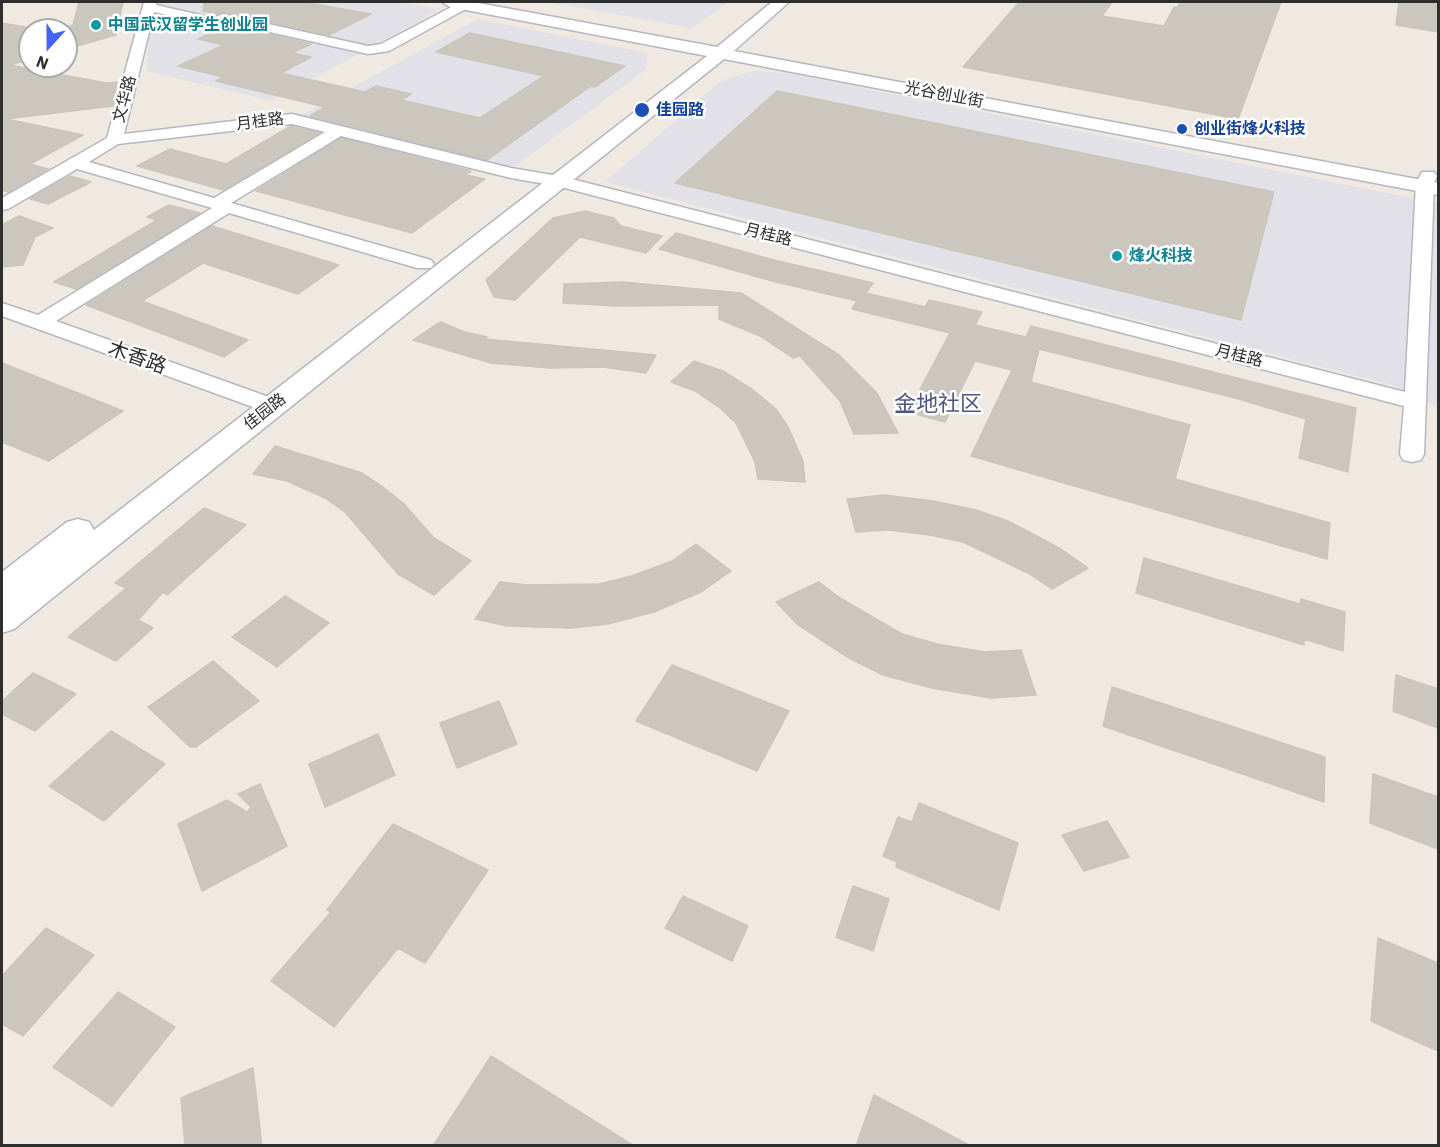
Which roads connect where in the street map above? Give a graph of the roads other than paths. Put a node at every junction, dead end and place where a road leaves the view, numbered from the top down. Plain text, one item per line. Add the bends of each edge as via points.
1 (504, 2) edge
2 (763, 2) edge
3 (781, 2) edge
4 (458, 3) edge
5 (150, 4) edge
6 (716, 47) junction
7 (339, 130) junction
8 (114, 140) junction
9 (75, 163) junction
10 (548, 179) junction
11 (1433, 183) edge
12 (2, 205) edge
13 (222, 205) junction
14 (424, 264) junction
15 (2, 309) edge
16 (39, 323) junction
17 (261, 402) junction
18 (1416, 402) junction
19 (1412, 454) dead end
20 (2, 590) edge
21 (2, 620) edge

1 - 6 street, 光谷创业街
2 - 6 street, 佳园路
3 - 6 street, 佳园路
4 - 5 street via 384,48 368,50 223,18 215,22
4 - 6 street, 光谷创业街
5 - 8 street, 文华路
6 - 10 street, 佳园路
6 - 11 street, 光谷创业街
7 - 8 street, 月桂路 via 292,119
7 - 10 street, 月桂路
7 - 13 street
8 - 9 street, 文华路
9 - 12 street, 文华路
9 - 13 street
10 - 14 street, 佳园路
10 - 17 street, 佳园路
10 - 18 street, 月桂路
11 - 18 street
13 - 14 street
13 - 16 street
14 - 17 street, 佳园路
15 - 16 street, 木香路
16 - 17 street, 木香路
17 - 20 street, 佳园路
17 - 21 street, 佳园路
18 - 19 street

